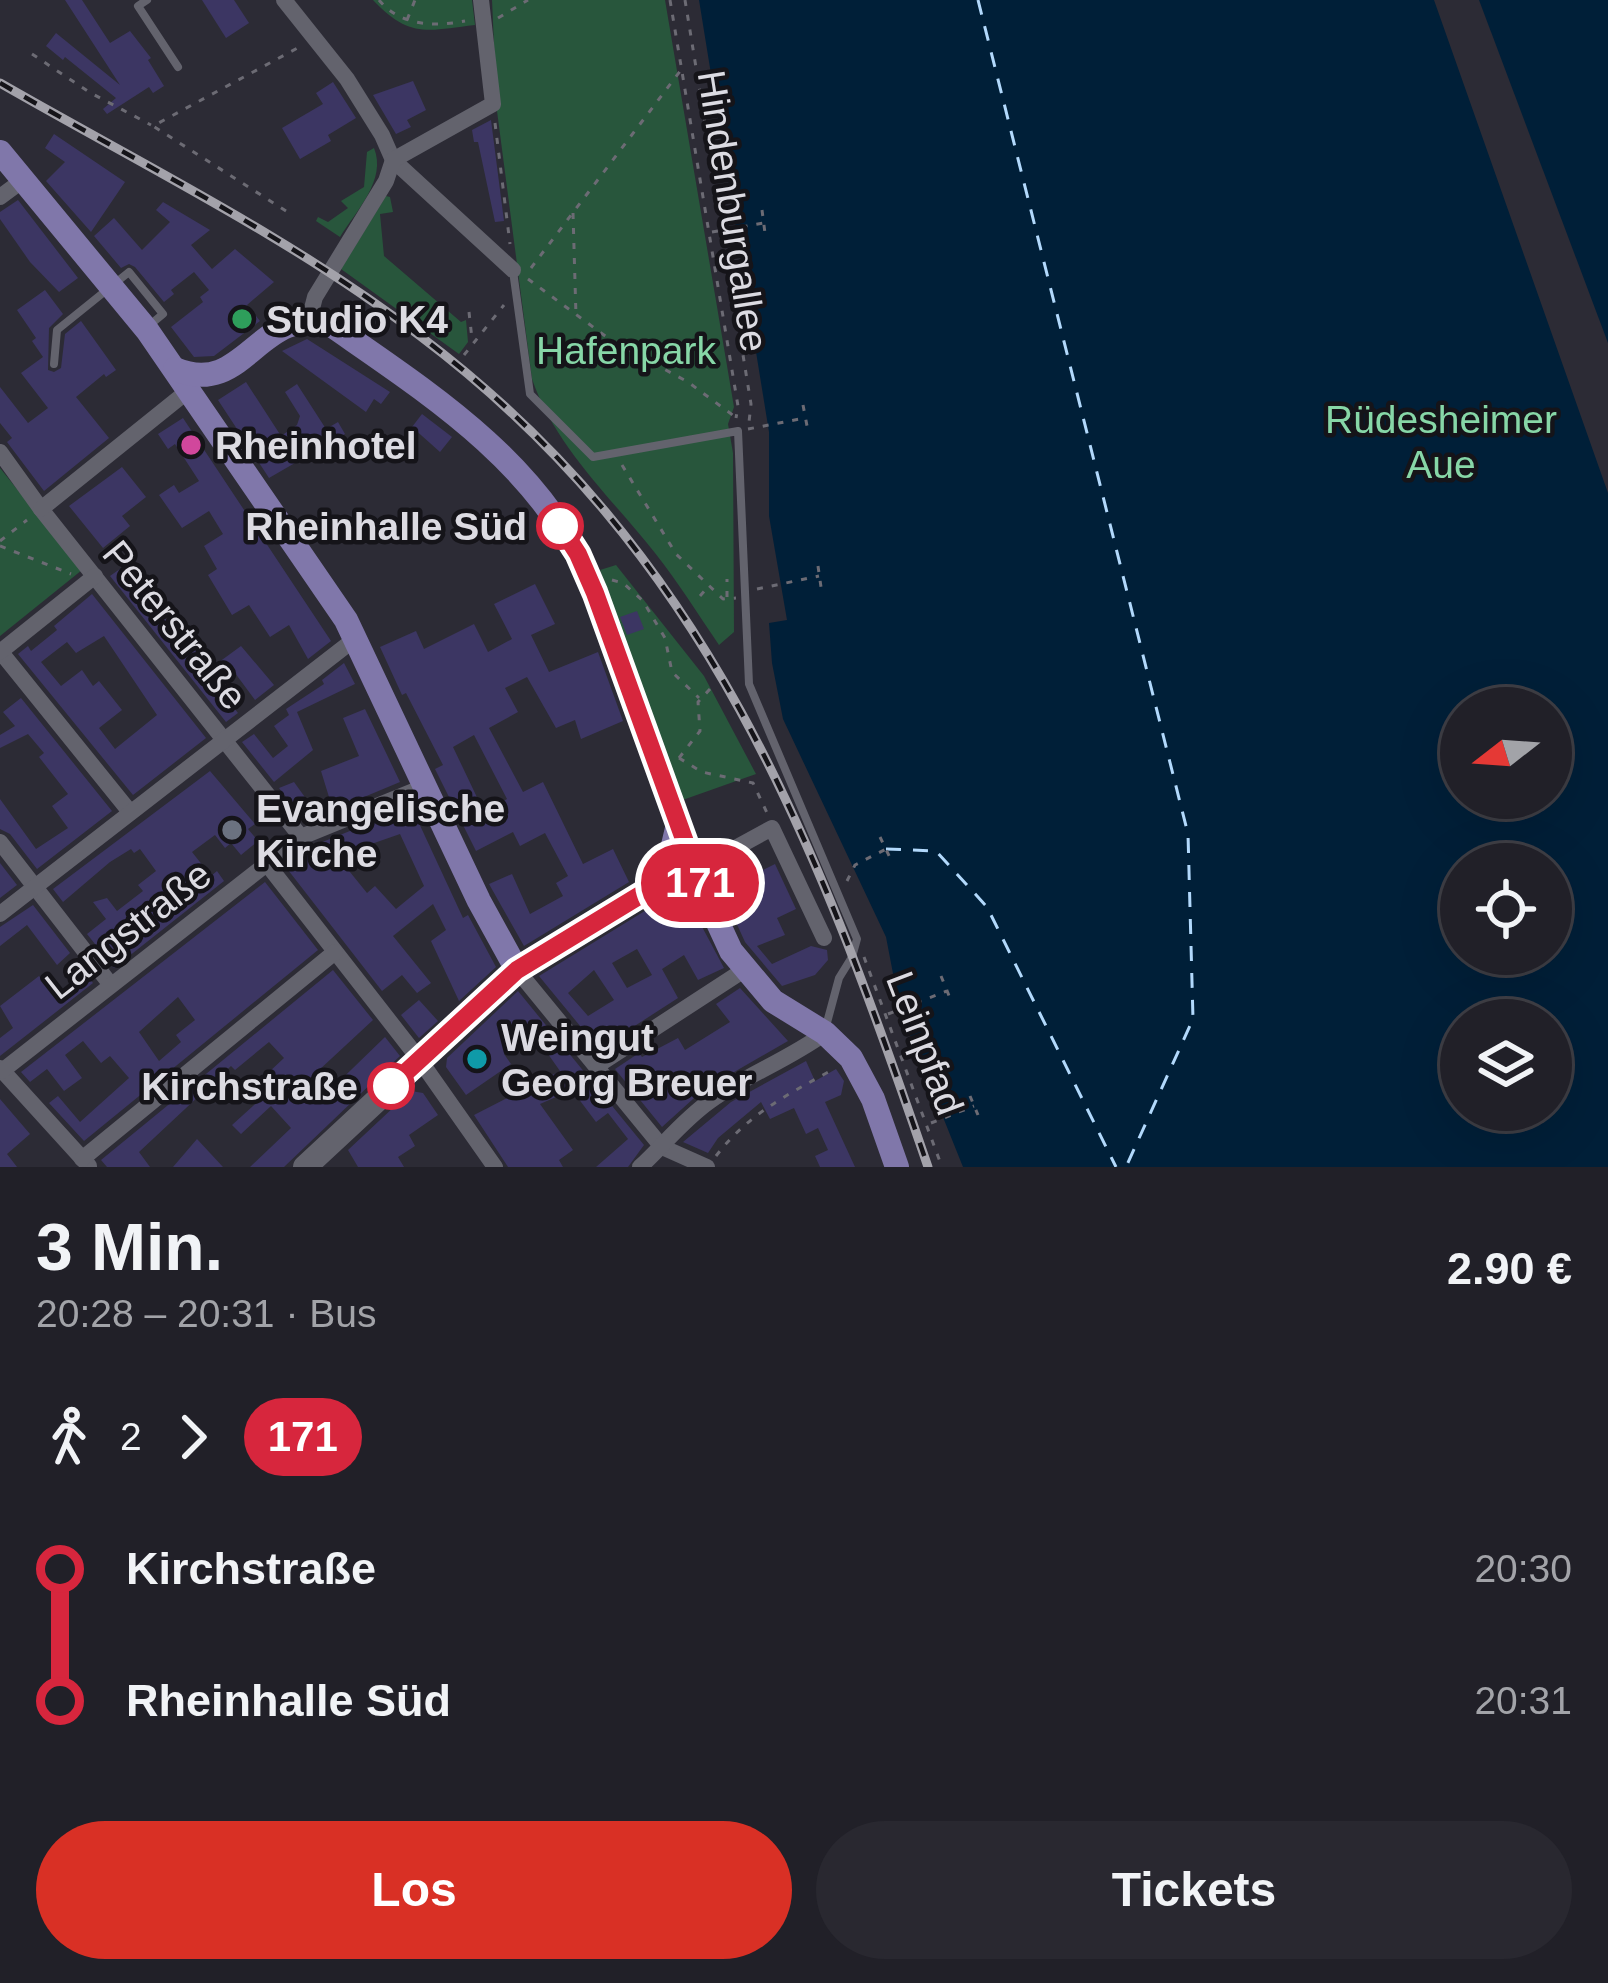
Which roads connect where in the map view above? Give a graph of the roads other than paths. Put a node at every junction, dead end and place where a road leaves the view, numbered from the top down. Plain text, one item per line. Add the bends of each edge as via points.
1 (147, 0) edge
2 (284, 0) edge
3 (482, 0) edge
4 (178, 67) dead end
5 (392, 160) junction
6 (9, 166) edge
7 (0, 197) edge
8 (515, 279) joint
9 (112, 286) junction
10 (308, 320) junction
11 (54, 364) dead end
12 (220, 374) junction
13 (182, 379) junction
14 (213, 425) junction
15 (0, 452) edge
16 (39, 511) junction
17 (95, 576) junction
18 (356, 638) junction
19 (0, 651) edge
20 (224, 739) junction
21 (426, 786) junction
22 (130, 812) junction
23 (679, 824) junction
24 (301, 838) junction
25 (0, 842) edge
26 (267, 864) junction
27 (698, 878) junction
28 (665, 880) junction
29 (35, 888) junction
30 (0, 914) edge
31 (824, 938) dead end
32 (335, 952) junction
33 (517, 970) junction
34 (744, 970) junction
35 (111, 985) junction
36 (825, 1033) junction
37 (419, 1059) junction
38 (598, 1065) junction
39 (1, 1070) edge
40 (662, 1147) junction
41 (86, 1163) edge
42 (305, 1167) edge
43 (495, 1167) edge
44 (640, 1167) edge
45 (707, 1167) edge
46 (897, 1167) edge

1 - 4 lane via 138,6
2 - 5 street via 347,79
3 - 5 street via 493,104
5 - 8 street
5 - 10 street
6 - 7 street
6 - 9 main road
8 - 36 lane via 530,394 593,457 738,431 749,684 856,939
9 - 11 lane via 57,330
9 - 13 main road
10 - 12 main road via 279,327
10 - 23 main road via 331,325 479,432 533,490 587,573
12 - 13 main road
12 - 14 main road via 209,392
13 - 14 main road
13 - 16 street
14 - 18 main road
15 - 16 street, Peterstraße
16 - 17 street, Peterstraße
17 - 19 street
17 - 20 street, Peterstraße
18 - 20 street
18 - 21 main road
19 - 22 street
20 - 22 street
20 - 24 street, Peterstraße
21 - 24 street, Langstraße
21 - 33 main road
22 - 29 street
23 - 27 main road
23 - 28 main road
24 - 26 street, Langstraße
25 - 29 street
26 - 32 street
26 - 35 street, Langstraße
27 - 28 main road
27 - 31 street via 772,827
27 - 34 main road
28 - 33 main road
29 - 30 street
29 - 35 street
32 - 37 street
32 - 41 street
33 - 37 main road
33 - 38 street
34 - 36 main road via 773,1001
34 - 38 street
35 - 39 street, Langstraße
36 - 40 street via 710,1101
36 - 46 main road via 851,1058
37 - 42 main road
37 - 43 street
38 - 40 street
39 - 41 street
40 - 44 street
40 - 45 street

